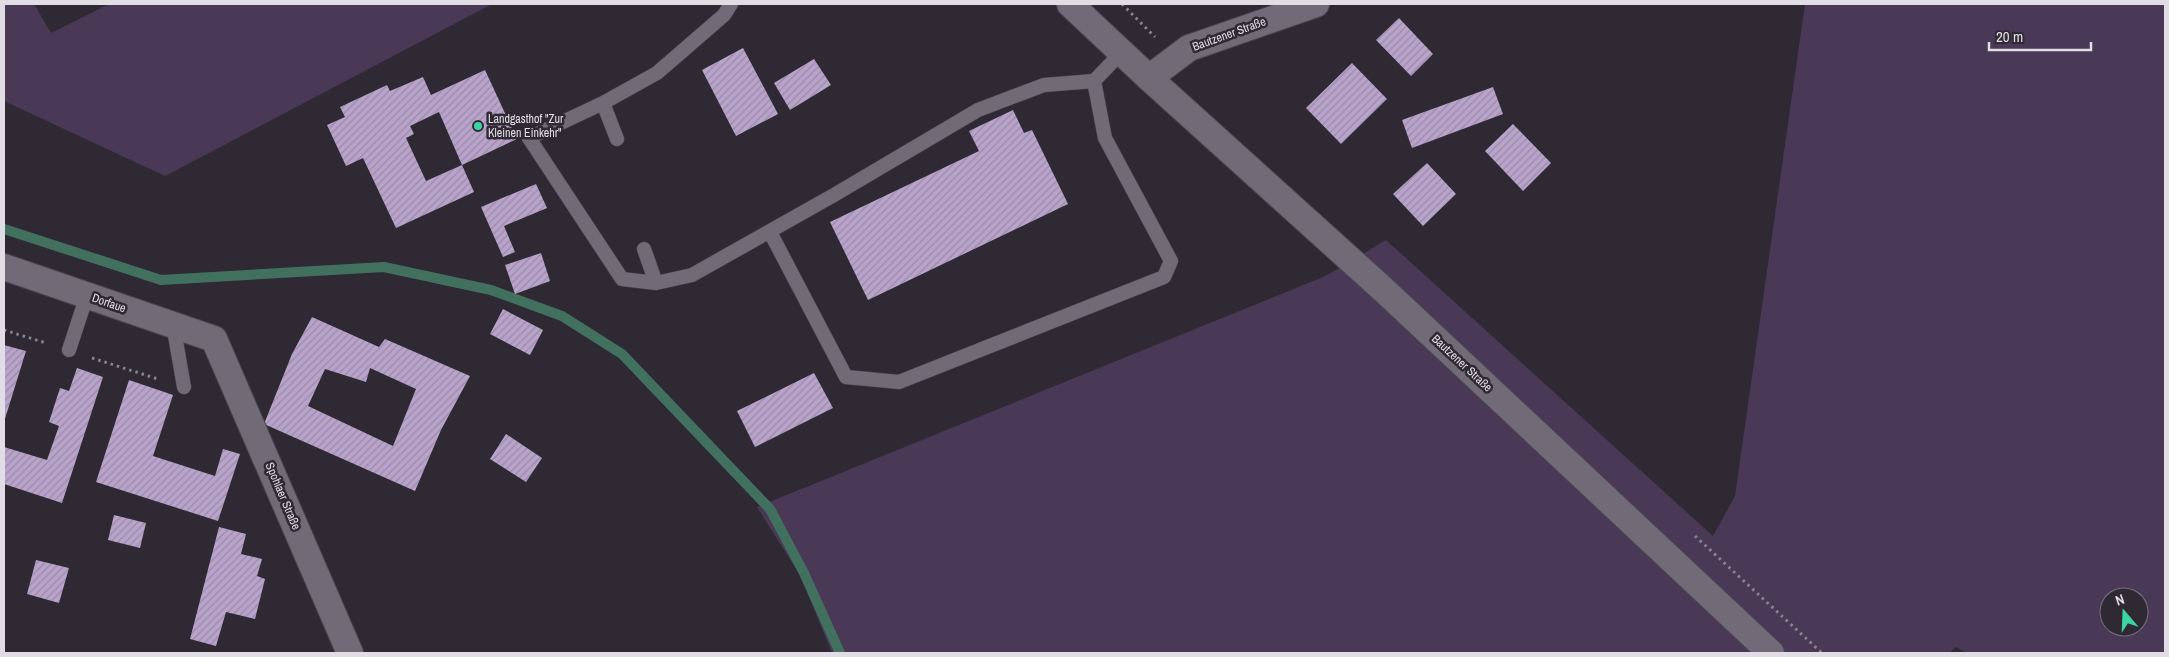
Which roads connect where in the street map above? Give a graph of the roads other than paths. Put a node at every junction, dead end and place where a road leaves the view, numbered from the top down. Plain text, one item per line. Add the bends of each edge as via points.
1 (731, 4) edge
2 (1070, 4) edge
3 (1316, 4) edge
4 (1122, 52) junction
5 (1149, 78) junction
6 (1094, 81) junction
7 (603, 103) junction
8 (617, 139) dead end
9 (770, 232) junction
10 (644, 249) dead end
11 (4, 267) edge
12 (656, 283) junction
13 (87, 295) junction
14 (173, 324) junction
15 (214, 339) joint
16 (69, 350) road end
17 (184, 387) road end
18 (350, 653) edge
19 (1771, 653) edge

1 - 7 lane via 724,15 657,73
2 - 4 street, Bautzener Straße
3 - 5 street, Bautzener Straße via 1189,48
4 - 5 street, Bautzener Straße
4 - 6 lane
5 - 19 street, Bautzener Straße via 1386,292
6 - 9 lane via 1044,85 978,110
6 - 9 lane via 1105,138 1171,260 1164,278 898,382 846,377
7 - 8 lane
7 - 12 lane via 529,138 622,279
9 - 12 lane via 692,275
10 - 12 lane
11 - 13 street, Dorfaue
13 - 14 street, Dorfaue
13 - 16 lane
14 - 15 street, Dorfaue
14 - 17 lane
15 - 18 street, Spohlaer Straße

